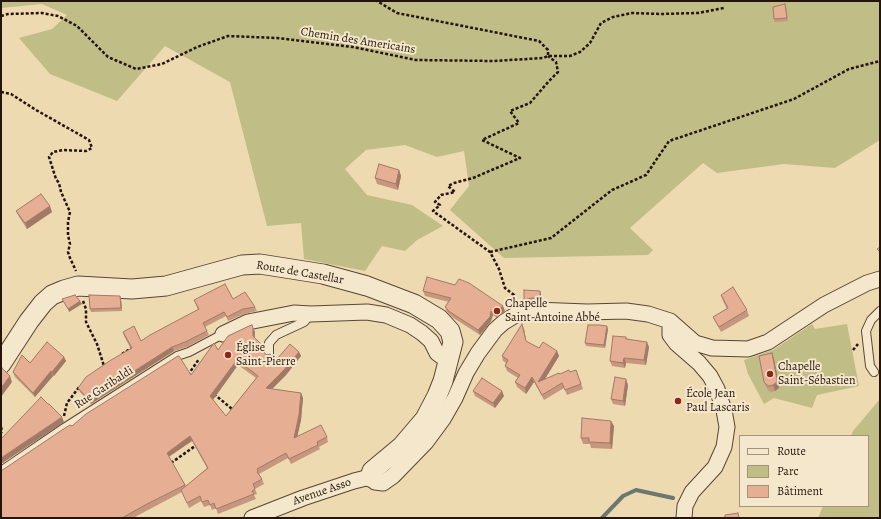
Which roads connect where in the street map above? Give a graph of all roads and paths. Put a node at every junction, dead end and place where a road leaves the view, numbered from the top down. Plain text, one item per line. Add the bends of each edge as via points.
1 (377, 1) edge
2 (724, 8) dead end
3 (1, 16) edge
4 (548, 56) junction
5 (880, 61) edge
6 (1, 92) edge
7 (490, 252) junction
8 (880, 279) edge
9 (78, 286) junction
10 (880, 310) edge
11 (311, 314) junction
12 (517, 314) junction
13 (670, 321) junction
14 (223, 334) joint
15 (135, 345) edge
16 (205, 354) edge
17 (269, 354) edge
18 (117, 358) edge
19 (448, 358) junction
20 (199, 359) junction
21 (1, 364) edge
22 (200, 366) edge
23 (98, 370) edge
24 (874, 372) dead end
25 (187, 377) edge
26 (81, 384) edge
27 (213, 394) edge
28 (236, 404) edge
29 (232, 409) junction
30 (228, 414) edge
31 (1, 427) edge
32 (64, 428) junction
33 (1, 433) edge
34 (199, 444) edge
35 (168, 465) edge
36 (1, 471) edge
37 (370, 477) junction
38 (252, 518) edge
39 (684, 518) edge

1 - 4 path via 397,13 539,40 548,50
2 - 4 path, Chemin des Americains via 698,13 632,13 613,17 601,23 590,43 580,52 570,56
3 - 4 path, Chemin des Americains via 42,13 58,16 77,26 108,57 136,69 162,64 228,36 277,38 345,46 416,60 494,60
4 - 7 path via 556,62 558,72 530,103 510,111 519,123 482,140 520,158 448,186 455,192 441,195 435,202 440,206 433,211
5 - 7 path via 849,69 794,99 669,141 646,175 612,190 551,238
6 - 9 path via 11,94 89,140 92,148 86,151 62,150 54,152 49,157 70,212 68,252
7 - 12 path via 505,288 514,295
8 - 13 street via 824,305 768,342 748,349 712,348 695,344
9 - 19 street, Route de Castellar via 132,289 166,286 242,265 260,264 323,274 367,286 407,301 439,319 450,331 453,342
9 - 21 street, Route de Castellar via 52,295 43,303
9 - 23 path via 86,309 86,322 104,366
10 - 24 lane via 870,320 866,331 870,366
11 - 14 street via 294,313 248,322
11 - 17 lane via 304,322 276,335 269,343
11 - 19 street via 367,312 386,315 422,333 431,341 437,353
12 - 13 street via 535,310 626,311
12 - 37 street via 495,330 478,353 443,419 426,442 383,483 375,482
13 - 39 street via 670,335 699,363 714,382 727,427 724,446 715,467 692,492 685,506
14 - 32 lane, Rue Garibaldi via 177,356
15 - 18 path
16 - 20 path
19 - 37 street, Route de Castellar via 443,381 425,419 402,446 372,470
20 - 22 path
20 - 25 path
26 - 32 path via 67,403
27 - 29 path
28 - 29 path
29 - 30 path
31 - 33 path
32 - 36 lane, Rue Garibaldi
34 - 35 path
37 - 38 street, Avenue Asso via 303,498

